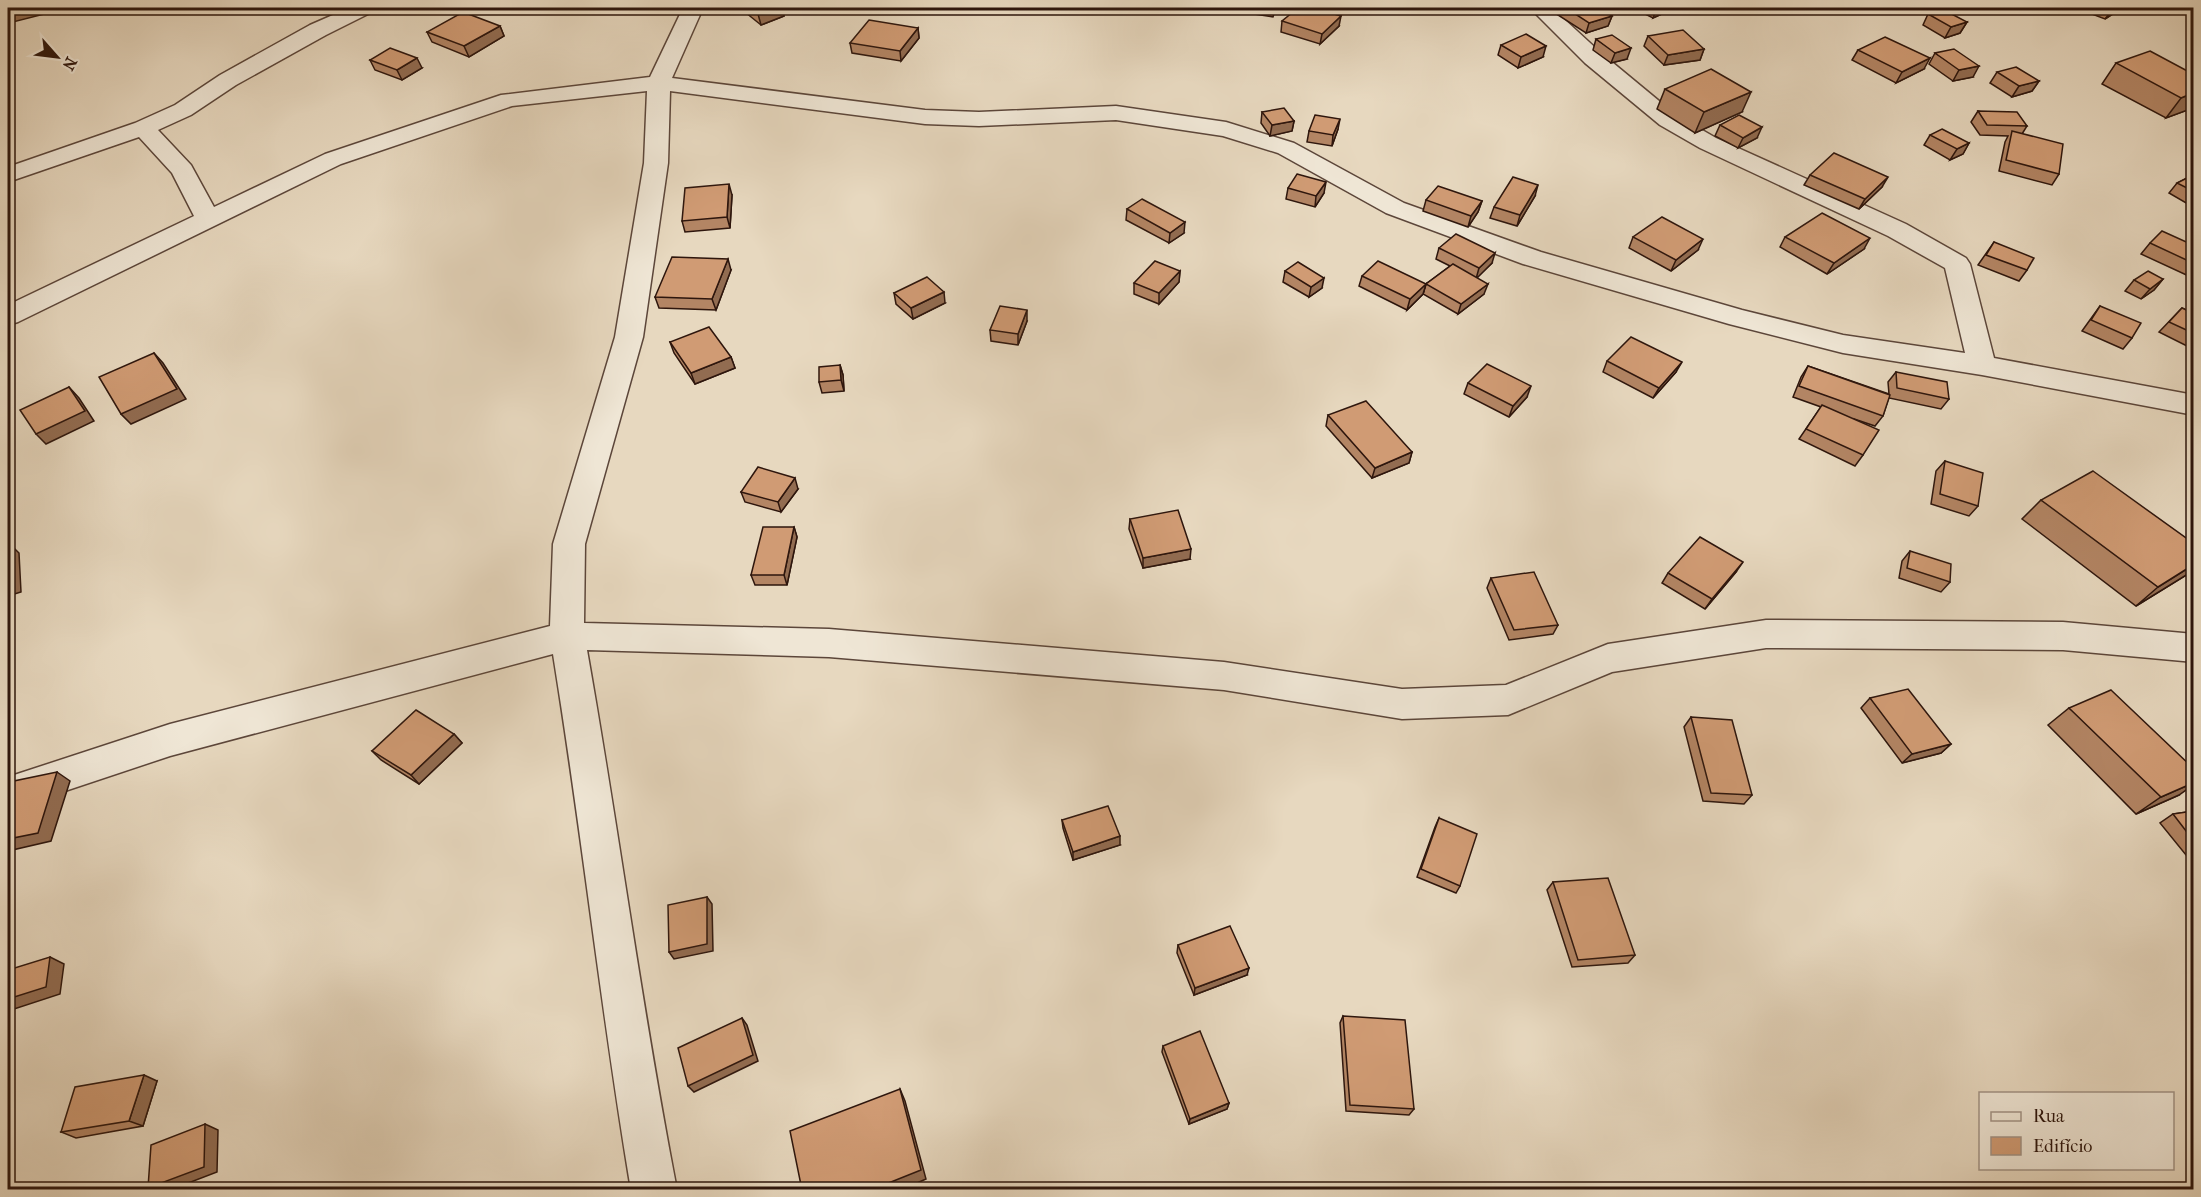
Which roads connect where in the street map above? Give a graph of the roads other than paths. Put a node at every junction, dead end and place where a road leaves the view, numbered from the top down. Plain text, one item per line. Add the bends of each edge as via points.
1 (365, 8) edge
2 (693, 8) edge
3 (1540, 8) edge
4 (659, 83) junction
5 (143, 128) junction
6 (8, 175) edge
7 (208, 218) junction
8 (8, 315) edge
9 (1982, 365) junction
10 (2193, 405) edge
11 (567, 636) junction
12 (2193, 648) edge
13 (8, 794) edge
14 (654, 1190) edge

1 - 5 street via 248,69 183,110
2 - 4 street
3 - 9 street via 1668,120 1708,143 1897,230 1958,264
4 - 7 street via 509,100 333,159
4 - 9 street via 925,117 980,119 1116,113 1226,129 1286,148 1395,208 1532,258 1843,344
4 - 11 street via 656,163 629,337 569,544
5 - 6 street
5 - 7 street via 182,170
7 - 8 street
9 - 10 street
11 - 12 street via 840,644 1224,676 1402,704 1508,700 1608,658 1766,634 2063,636
11 - 13 street via 170,740
11 - 14 street

